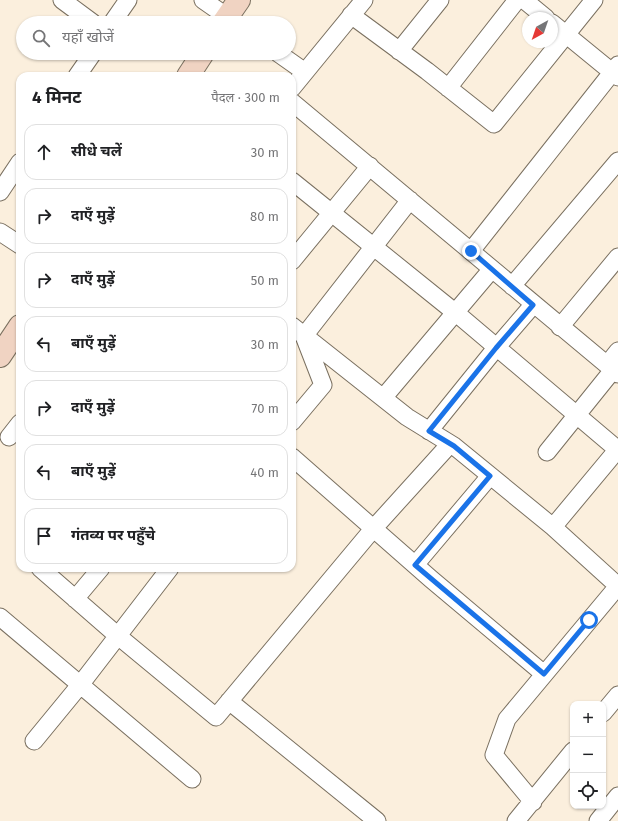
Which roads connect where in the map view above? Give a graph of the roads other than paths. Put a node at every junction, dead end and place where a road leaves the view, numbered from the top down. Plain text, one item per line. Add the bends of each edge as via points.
1 (62, 0) edge
2 (128, 0) edge
3 (203, 0) edge
4 (364, 0) edge
5 (440, 0) edge
6 (517, 0) edge
7 (524, 0) edge
8 (594, 0) edge
9 (539, 12) edge
10 (351, 15) junction
11 (84, 16) edge
12 (117, 16) edge
13 (231, 16) edge
14 (558, 28) edge
15 (566, 34) junction
16 (399, 51) junction
17 (88, 60) edge
18 (198, 60) edge
19 (288, 60) edge
20 (616, 71) edge
21 (80, 72) edge
22 (191, 72) edge
23 (305, 72) junction
24 (296, 83) edge
25 (448, 88) junction
26 (296, 105) edge
27 (618, 161) edge
28 (370, 166) junction
29 (16, 168) edge
30 (296, 185) edge
31 (0, 192) edge
32 (410, 200) junction
33 (332, 214) junction
34 (0, 232) edge
35 (16, 242) edge
36 (373, 247) junction
37 (471, 251) junction
38 (296, 256) edge
39 (618, 256) edge
40 (492, 270) junction
41 (512, 286) junction
42 (533, 305) junction
43 (455, 312) junction
44 (560, 327) junction
45 (298, 331) edge
46 (16, 332) edge
47 (496, 348) junction
48 (618, 351) edge
49 (0, 356) edge
50 (613, 370) edge
51 (383, 398) junction
52 (577, 415) junction
53 (296, 417) edge
54 (16, 428) edge
55 (429, 431) junction
56 (9, 437) dead end
57 (450, 444) junction
58 (618, 450) edge
59 (548, 452) dead end
60 (296, 461) edge
61 (490, 476) junction
62 (553, 527) junction
63 (373, 529) junction
64 (415, 565) junction
65 (45, 572) edge
66 (98, 572) edge
67 (167, 572) edge
68 (75, 599) junction
69 (0, 617) edge
70 (118, 636) junction
71 (544, 674) junction
72 (80, 685) junction
73 (618, 695) edge
74 (228, 701) junction
75 (606, 709) edge
76 (34, 741) dead end
77 (570, 755) edge
78 (192, 779) dead end
79 (618, 796) edge
80 (532, 802) junction
81 (377, 821) edge
82 (516, 821) edge
83 (598, 821) edge

1 - 11 street
2 - 12 street
3 - 13 street
4 - 10 street
5 - 16 street
6 - 25 street
7 - 9 street
8 - 15 street
10 - 16 street
10 - 23 street
14 - 15 street
15 - 20 street
15 - 25 street via 494,124
16 - 25 street
17 - 21 street
18 - 22 street
19 - 23 street
20 - 37 street
23 - 24 street
26 - 28 street
27 - 41 street
28 - 32 street
28 - 33 street
29 - 31 street
30 - 33 street
32 - 36 street
32 - 37 street
33 - 36 street
33 - 38 street
34 - 35 street
36 - 43 street
36 - 45 street
37 - 40 street
39 - 44 street
40 - 41 street
40 - 43 street
41 - 42 street
42 - 44 street
42 - 47 street
43 - 47 street
43 - 51 street
44 - 50 street
45 - 51 street
45 - 53 street via 323,385
46 - 49 street
47 - 52 street
47 - 55 street
48 - 50 street
50 - 52 street
51 - 55 street
52 - 58 street
52 - 59 street
54 - 56 street
55 - 57 street
57 - 61 street
57 - 63 street
58 - 62 street
60 - 63 street
61 - 62 street
61 - 64 street
62 - 71 street via 618,586
63 - 64 street
63 - 74 street
64 - 71 street
65 - 68 street
66 - 68 street
67 - 70 street
68 - 70 street
69 - 72 street
70 - 72 street
70 - 74 street via 216,718
71 - 80 street via 507,719 494,755
72 - 76 street
72 - 78 street
73 - 75 street
74 - 81 street
77 - 80 street
79 - 83 street
80 - 82 street

